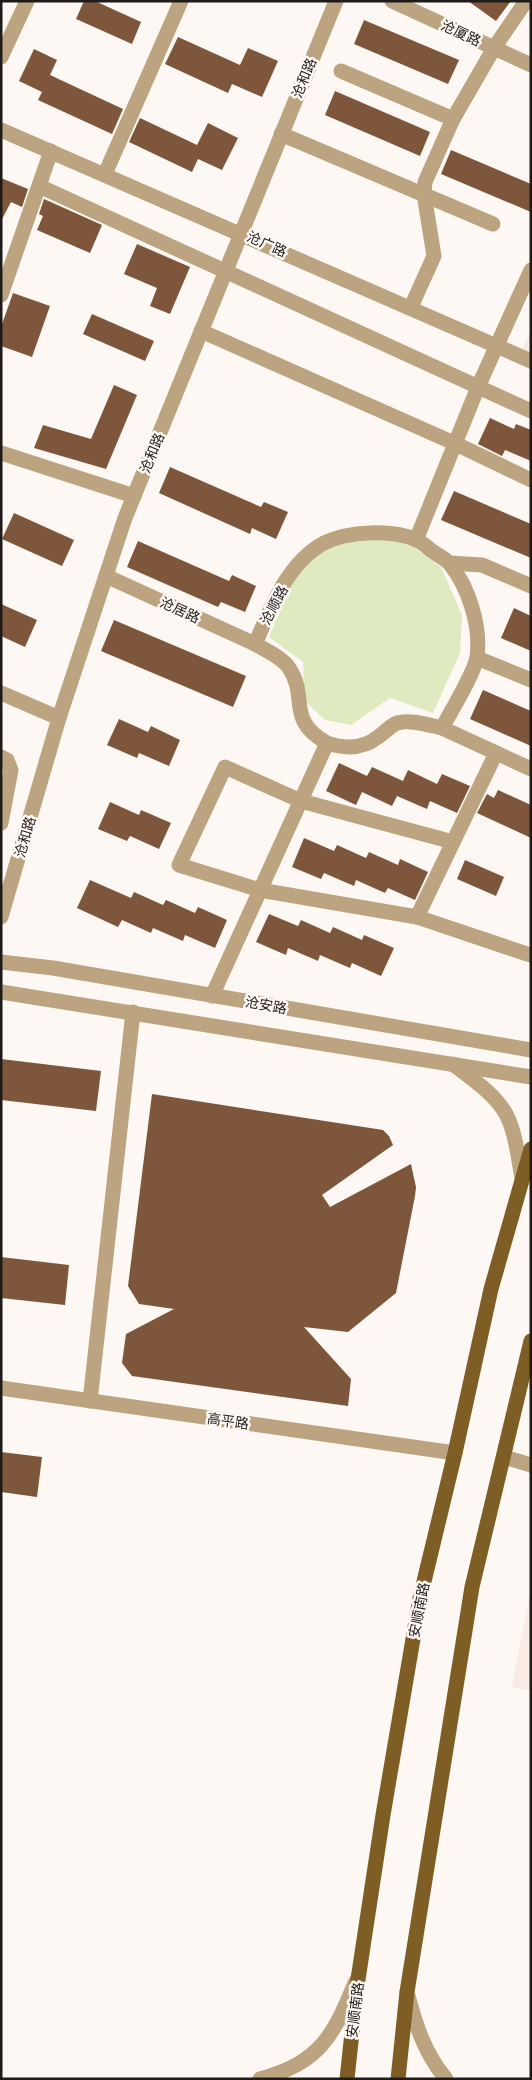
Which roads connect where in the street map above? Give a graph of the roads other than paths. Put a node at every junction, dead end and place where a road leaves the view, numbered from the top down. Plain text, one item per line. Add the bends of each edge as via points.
1 (27, 1) edge
2 (181, 1) edge
3 (336, 1) edge
4 (392, 1) edge
5 (526, 7) edge
6 (494, 48) junction
7 (1, 57) edge
8 (531, 64) edge
9 (340, 71) dead end
10 (453, 119) junction
11 (1, 130) edge
12 (281, 134) junction
13 (51, 151) junction
14 (105, 174) junction
15 (39, 186) junction
16 (424, 194) junction
17 (492, 224) dead end
18 (241, 233) junction
19 (531, 270) edge
20 (226, 271) junction
21 (1, 295) edge
22 (411, 307) junction
23 (201, 331) junction
24 (497, 345) junction
25 (531, 361) edge
26 (478, 387) junction
27 (531, 411) edge
28 (454, 443) junction
29 (1, 453) edge
30 (531, 480) edge
31 (134, 496) junction
32 (416, 540) junction
33 (450, 563) junction
34 (106, 576) junction
35 (531, 586) edge
36 (254, 644) junction
37 (477, 658) junction
38 (531, 680) edge
39 (1, 693) edge
40 (59, 718) junction
41 (442, 728) junction
42 (327, 743) junction
43 (496, 753) junction
44 (1, 756) edge
45 (531, 769) edge
46 (301, 801) junction
47 (1, 823) edge
48 (453, 842) junction
49 (260, 890) junction
50 (1, 916) edge
51 (416, 917) junction
52 (530, 955) edge
53 (1, 962) edge
54 (1, 992) edge
55 (212, 996) junction
56 (132, 1012) junction
57 (531, 1050) edge
58 (452, 1063) junction
59 (531, 1076) edge
60 (531, 1149) edge
61 (522, 1178) junction
62 (531, 1341) edge
63 (1, 1388) edge
64 (90, 1401) junction
65 (455, 1453) junction
66 (504, 1457) junction
67 (531, 1464) edge
68 (360, 1970) junction
69 (407, 1992) junction
70 (260, 2079) edge
71 (347, 2079) edge
72 (398, 2079) edge
73 (446, 2079) edge

1 - 7 street
2 - 14 street
3 - 12 street, 沧和路
4 - 6 street, 沧厦路
5 - 6 street
6 - 8 street, 沧厦路
6 - 10 street
9 - 10 street
10 - 16 street via 424,182
11 - 13 street, 沧广路
12 - 16 street
12 - 18 street, 沧和路
13 - 14 street, 沧广路
13 - 15 street
14 - 18 street, 沧广路
15 - 20 street
15 - 21 street
16 - 17 street
16 - 22 street via 434,256
18 - 20 street, 沧和路
18 - 22 street, 沧广路
19 - 24 street
20 - 23 street, 沧和路
20 - 26 street
22 - 24 street, 沧广路
23 - 28 street
23 - 31 street, 沧和路
24 - 25 street, 沧广路
24 - 26 street
26 - 27 street
26 - 28 street
28 - 30 street
28 - 32 street
29 - 31 street
31 - 34 street, 沧和路
32 - 33 street, 沧顺路
32 - 36 street, 沧顺路 via 387,533 357,532 324,543 301,562 282,587
33 - 35 street via 482,565
33 - 37 street, 沧顺路 via 468,594 476,627
34 - 36 street, 沧居路
34 - 40 street, 沧和路
36 - 42 street via 288,666 297,681 298,703 304,722
37 - 38 street
37 - 41 street, 沧顺路
39 - 40 street
40 - 50 street, 沧和路
41 - 42 street via 406,721 358,746
41 - 43 street
42 - 46 street
43 - 45 street
43 - 48 street
44 - 47 street via 11,770
46 - 48 street
46 - 49 street
46 - 49 street via 225,767 179,865
48 - 51 street
49 - 51 street
49 - 55 street
51 - 52 street
53 - 55 street, 沧安路 via 54,968
54 - 56 street, 沧安路
55 - 57 street, 沧安路
56 - 58 street, 沧安路
56 - 64 street
58 - 59 street, 沧安路
58 - 61 street via 490,1093 502,1107 510,1124
60 - 61 main road, 安顺南路
61 - 65 main road, 安顺南路 via 491,1289
62 - 66 main road
63 - 64 street, 高平路
64 - 65 street, 高平路
65 - 68 main road, 安顺南路 via 420,1598
66 - 67 street
66 - 69 main road via 472,1587
68 - 70 street via 340,2018 322,2047 279,2074
68 - 71 main road, 安顺南路
69 - 72 main road
69 - 73 street via 418,2031 432,2061

